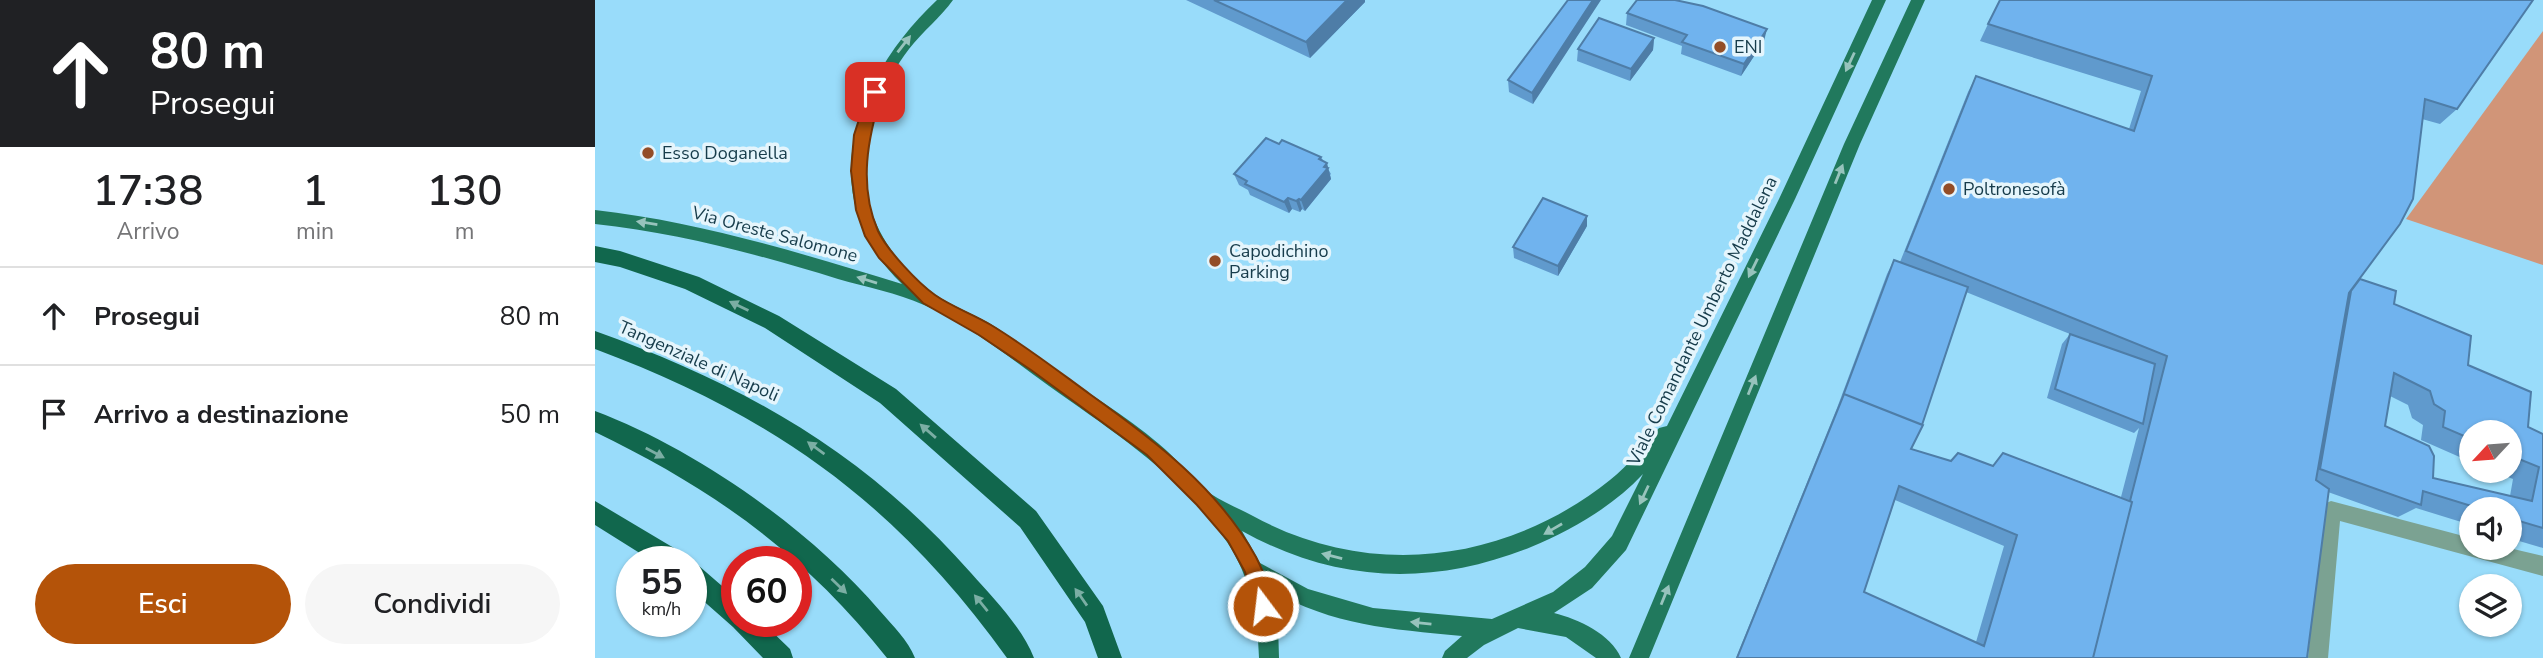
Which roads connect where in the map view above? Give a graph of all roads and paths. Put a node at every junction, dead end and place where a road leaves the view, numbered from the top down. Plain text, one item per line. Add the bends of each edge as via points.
1 (946, 0) edge
2 (1879, 0) edge
3 (1918, 0) edge
4 (595, 217) edge
5 (595, 254) edge
6 (928, 299) junction
7 (595, 340) edge
8 (595, 422) edge
9 (1678, 422) junction
10 (1203, 499) junction
11 (595, 512) edge
12 (2459, 544) edge
13 (650, 546) edge
14 (2521, 560) edge
15 (2543, 566) edge
16 (1253, 570) junction
17 (707, 589) edge
18 (721, 601) edge
19 (1516, 620) junction
20 (1489, 628) junction
21 (759, 637) edge
22 (781, 658) edge
23 (903, 658) edge
24 (1022, 658) edge
25 (1110, 658) edge
26 (1269, 658) edge
27 (1452, 658) edge
28 (1611, 658) edge
29 (1639, 658) edge
30 (2318, 658) edge

6 -> 1 main road via 872,236 863,210 861,135 875,92 902,46
2 -> 9 main road, Viale Comandante Umberto Maddalena
29 -> 3 main road via 1852,144
6 -> 4 main road, Via Oreste Salomone via 747,244
25 -> 5 highway via 1094,615 1028,519 888,396 772,321 692,283
6 - 10 main road, Via Oreste Salomone via 1037,365 1153,450
24 -> 7 highway, Tangenziale di Napoli via 946,560 871,488 790,429 711,388
8 -> 23 highway via 704,479 800,548 871,617
9 -> 10 main road via 1617,486 1584,511 1543,535 1501,551 1446,563 1350,560 1298,548
9 -> 19 main road, Viale Comandante Umberto Maddalena via 1619,543 1604,563 1561,598
10 - 16 main road, Via Oreste Salomone via 1234,535
11 - 13 highway
12 - 30 street via 2331,510
14 - 15 street
20 -> 16 main road via 1373,618 1304,597
16 - 26 main road, Via Oreste Salomone via 1268,624
17 - 18 highway
19 - 20 main road, Viale Comandante Umberto Maddalena
19 - 28 main road, Viale Comandante Umberto Maddalena via 1543,619 1569,626 1594,640
20 - 27 main road, Viale Comandante Umberto Maddalena
21 - 22 highway

